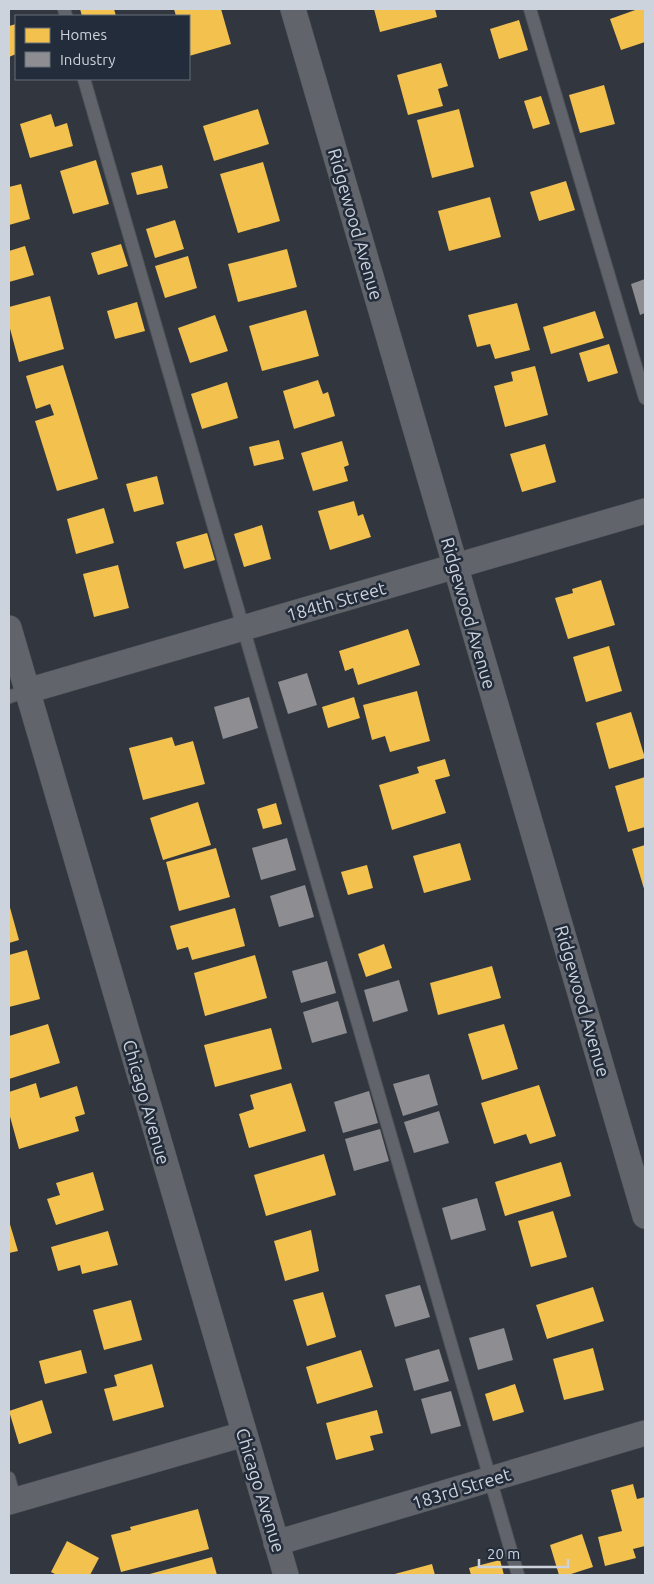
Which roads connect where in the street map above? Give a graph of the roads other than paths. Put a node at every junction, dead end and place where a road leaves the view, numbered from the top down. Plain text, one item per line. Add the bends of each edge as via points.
1 (293, 9) edge
2 (530, 9) edge
3 (84, 80) edge
4 (645, 398) edge
5 (645, 511) edge
6 (456, 566) junction
7 (9, 628) edge
8 (242, 629) junction
9 (18, 694) edge
10 (645, 1216) edge
11 (645, 1433) edge
12 (244, 1434) junction
13 (490, 1479) junction
14 (11, 1493) edge
15 (276, 1543) junction
16 (286, 1575) edge
17 (518, 1575) edge

1 - 6 street, Ridgewood Avenue
2 - 4 lane
3 - 8 lane
5 - 6 street, 184th Street
6 - 8 street, 184th Street
6 - 10 street, Ridgewood Avenue
7 - 9 street, Chicago Avenue
8 - 9 street, 184th Street
8 - 13 lane
9 - 12 street, Chicago Avenue
11 - 13 street, 183rd Street
12 - 14 street
12 - 15 street, Chicago Avenue
13 - 15 street, 183rd Street
13 - 17 lane
15 - 16 street, Chicago Avenue

